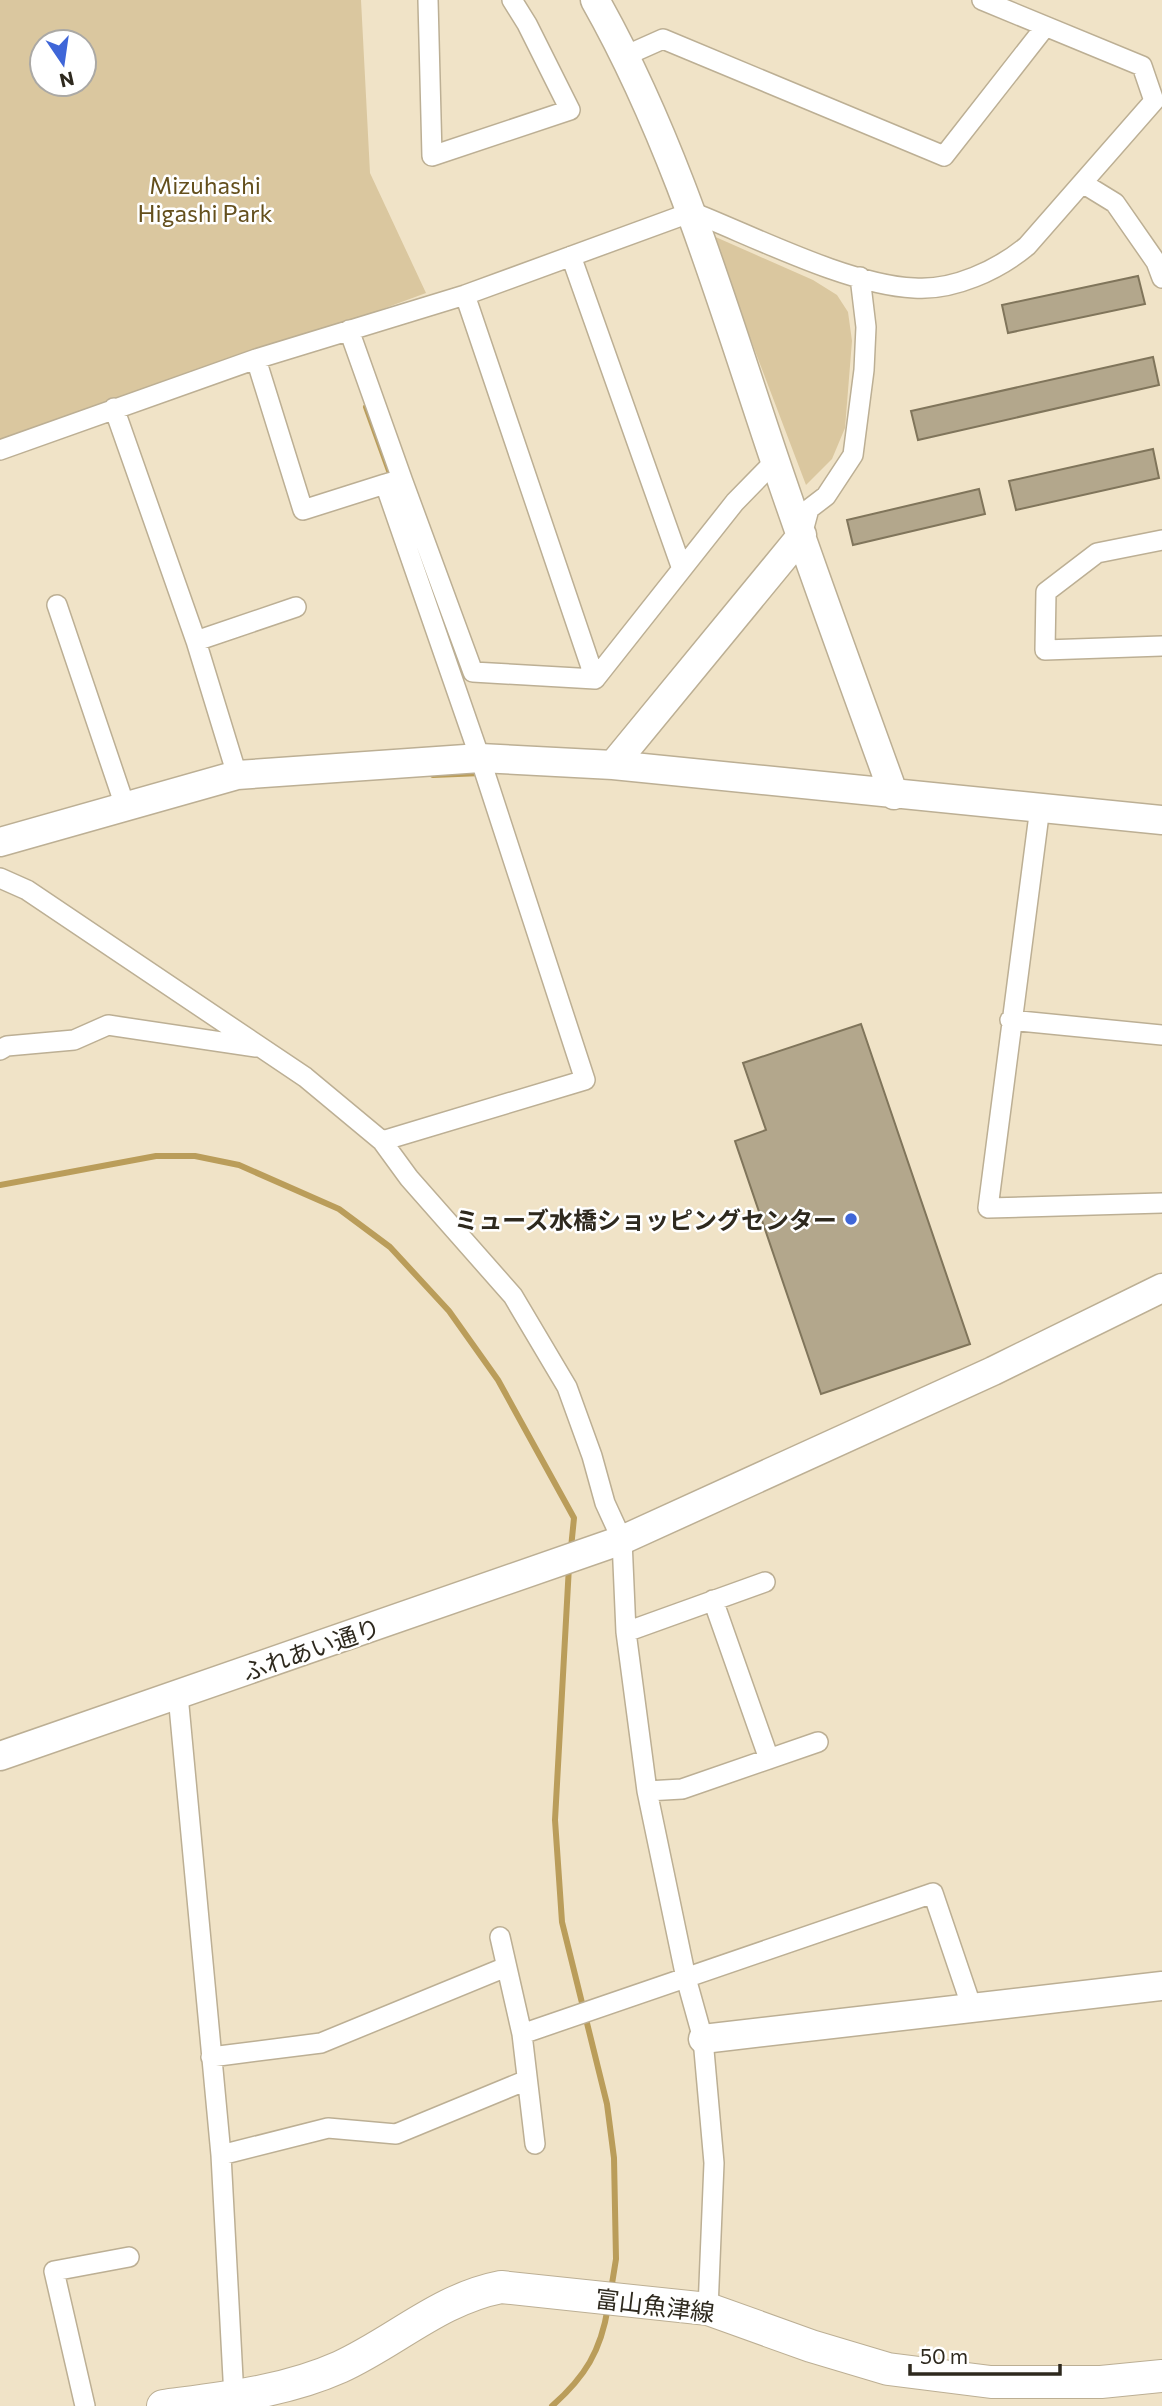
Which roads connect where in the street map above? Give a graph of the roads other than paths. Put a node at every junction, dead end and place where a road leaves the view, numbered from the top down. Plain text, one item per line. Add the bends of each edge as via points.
1 (428, 0) edge
2 (512, 0) edge
3 (595, 0) edge
4 (982, 0) edge
5 (1045, 27) junction
6 (626, 55) junction
7 (1158, 103) edge
8 (1084, 184) junction
9 (692, 212) junction
10 (571, 256) junction
11 (860, 277) junction
12 (1162, 278) edge
13 (465, 295) junction
14 (349, 330) junction
15 (256, 359) junction
16 (114, 408) junction
17 (0, 450) edge
18 (775, 461) junction
19 (393, 482) junction
20 (802, 535) junction
21 (1162, 540) edge
22 (682, 569) junction
23 (57, 605) dead end
24 (296, 607) dead end
25 (195, 641) junction
26 (1162, 646) edge
27 (595, 679) junction
28 (480, 758) junction
29 (613, 765) junction
30 (237, 775) junction
31 (894, 795) junction
32 (125, 806) junction
33 (1040, 807) junction
34 (1162, 820) edge
35 (0, 842) edge
36 (0, 878) edge
37 (1010, 1020) junction
38 (1162, 1035) edge
39 (261, 1048) junction
40 (0, 1050) edge
41 (382, 1141) junction
42 (1162, 1203) edge
43 (1162, 1289) edge
44 (622, 1540) junction
45 (765, 1582) dead end
46 (713, 1601) junction
47 (626, 1632) junction
48 (178, 1695) junction
49 (818, 1742) dead end
50 (0, 1756) edge
51 (769, 1759) junction
52 (647, 1791) junction
53 (500, 1937) dead end
54 (506, 1967) junction
55 (686, 1978) junction
56 (1162, 1986) edge
57 (972, 2008) junction
58 (522, 2034) junction
59 (703, 2039) junction
60 (211, 2057) junction
61 (527, 2080) junction
62 (535, 2144) dead end
63 (220, 2155) junction
64 (129, 2257) dead end
65 (708, 2309) junction
66 (1162, 2376) edge
67 (234, 2397) junction
68 (85, 2406) edge
69 (163, 2406) edge

1 - 2 street via 432,156 570,110
3 - 6 street
4 - 5 street
5 - 6 street via 944,156 663,39
5 - 7 street via 1142,66
6 - 9 street
7 - 8 street
8 - 11 street via 1008,262 950,285 916,289
8 - 12 street via 1115,203
9 - 10 street
9 - 11 street
9 - 18 street
10 - 13 street
10 - 22 street
11 - 20 street via 865,338 853,455 826,496 809,509
13 - 14 street
13 - 27 street
14 - 15 street
14 - 19 street
15 - 16 street
15 - 19 street via 303,510
16 - 17 street
16 - 25 street
18 - 20 street
18 - 22 street via 735,502
19 - 27 street via 473,672
19 - 28 street
20 - 29 street
20 - 31 street
21 - 26 street via 1097,553 1046,592 1045,650
22 - 27 street
23 - 32 street
24 - 25 street
25 - 30 street
28 - 29 street
28 - 30 street
28 - 41 street via 584,1080
29 - 31 street
30 - 32 street
31 - 33 street
32 - 35 street
33 - 34 street
33 - 37 street
36 - 39 street via 27,890
37 - 38 street
37 - 42 street via 988,1208
39 - 40 street via 108,1025 74,1040
39 - 41 street via 305,1077
41 - 44 street via 513,1296 567,1387
43 - 44 street, ふれあい通り
44 - 47 street
44 - 48 street, ふれあい通り
45 - 46 street
46 - 47 street
46 - 51 street
47 - 52 street
48 - 50 street, ふれあい通り
48 - 60 street
49 - 51 street
51 - 52 street via 682,1789
52 - 55 street
53 - 54 street
54 - 58 street
54 - 60 street via 321,2043
55 - 57 street via 933,1893
55 - 58 street
55 - 59 street
56 - 57 street
57 - 59 street
58 - 61 street
59 - 65 street via 713,2163
60 - 63 street
61 - 62 street
61 - 63 street via 396,2134 328,2128
63 - 67 street
64 - 68 street via 54,2271
65 - 66 main road, 富山魚津線 via 888,2369 991,2382 1101,2382
65 - 67 main road, 富山魚津線 via 501,2287 454,2301 342,2367 298,2384
67 - 69 main road, 富山魚津線

